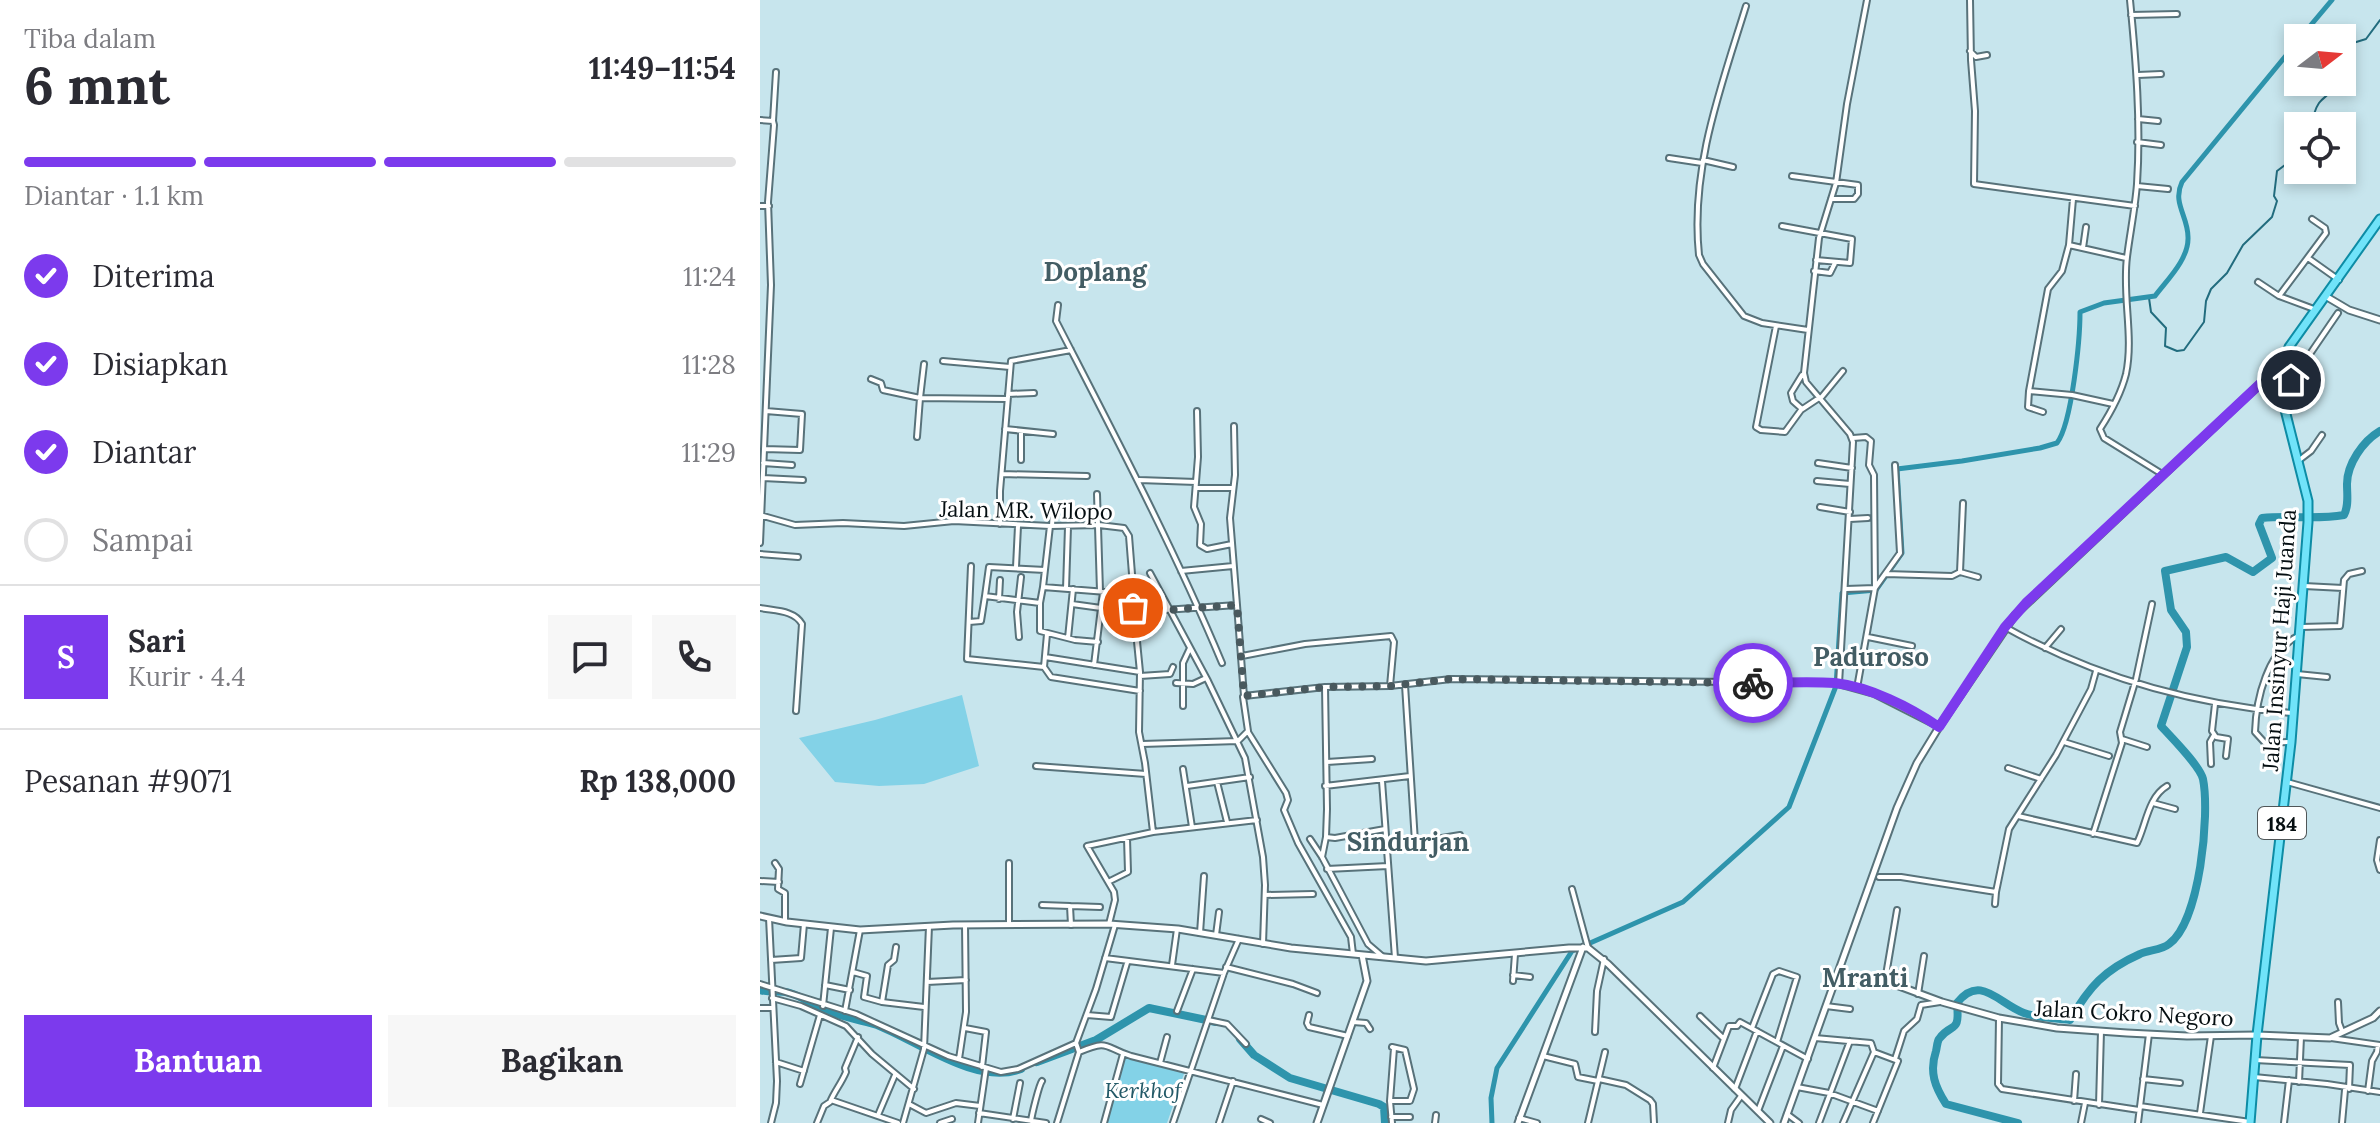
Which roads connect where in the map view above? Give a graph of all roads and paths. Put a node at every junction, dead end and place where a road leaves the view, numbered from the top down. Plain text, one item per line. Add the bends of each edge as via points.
1 (1867, 0) edge
2 (1970, 0) edge
3 (2130, 0) edge
4 (1746, 6) dead end
5 (2177, 14) dead end
6 (2131, 15) junction
7 (1970, 51) junction
8 (1987, 55) dead end
9 (776, 72) dead end
10 (2161, 74) dead end
11 (2138, 75) junction
12 (2138, 119) junction
13 (760, 120) edge
14 (773, 121) junction
15 (2158, 121) dead end
16 (2137, 142) junction
17 (2161, 145) dead end
18 (1669, 158) dead end
19 (1702, 162) junction
20 (1733, 167) dead end
21 (1792, 176) dead end
22 (1836, 181) junction
23 (2137, 186) junction
24 (2168, 189) dead end
25 (1831, 199) junction
26 (2073, 199) junction
27 (760, 206) edge
28 (769, 206) junction
29 (2135, 206) junction
30 (2312, 219) dead end
31 (2380, 219) edge
32 (1782, 226) dead end
33 (2086, 227) dead end
34 (1820, 233) junction
35 (2069, 245) junction
36 (2083, 248) junction
37 (2126, 258) junction
38 (2308, 258) junction
39 (1816, 260) junction
40 (1835, 263) junction
41 (1814, 271) junction
42 (2339, 280) junction
43 (2258, 282) dead end
44 (2279, 296) junction
45 (2327, 297) junction
46 (1058, 305) dead end
47 (2316, 310) junction
48 (2338, 313) dead end
49 (760, 316) edge
50 (768, 316) junction
51 (2380, 320) edge
52 (1776, 326) junction
53 (1808, 330) junction
54 (1071, 350) junction
55 (2287, 350) junction
56 (2306, 359) junction
57 (943, 361) dead end
58 (924, 364) dead end
59 (1010, 367) junction
60 (1843, 371) dead end
61 (1804, 373) junction
62 (871, 379) dead end
63 (2280, 387) junction
64 (2029, 391) junction
65 (763, 392) edge
66 (1034, 393) dead end
67 (1007, 396) junction
68 (920, 398) junction
69 (1820, 399) junction
70 (2114, 404) junction
71 (1802, 409) junction
72 (766, 411) junction
73 (1197, 411) dead end
74 (2043, 412) dead end
75 (1234, 426) dead end
76 (1005, 429) junction
77 (1021, 432) junction
78 (1053, 434) dead end
79 (2322, 435) dead end
80 (917, 437) dead end
81 (1852, 438) junction
82 (764, 449) junction
83 (1021, 460) dead end
84 (2298, 461) junction
85 (763, 463) junction
86 (1818, 463) dead end
87 (792, 465) dead end
88 (1895, 465) dead end
89 (1852, 468) junction
90 (1002, 474) junction
91 (2162, 474) junction
92 (1087, 476) dead end
93 (763, 478) junction
94 (803, 480) dead end
95 (1139, 480) junction
96 (1817, 481) dead end
97 (1851, 484) junction
98 (1196, 485) junction
99 (1233, 488) junction
100 (1097, 494) dead end
101 (1963, 503) dead end
102 (1820, 507) dead end
103 (1053, 509) dead end
104 (1850, 512) junction
105 (760, 515) edge
106 (1868, 518) dead end
107 (1850, 519) junction
108 (1000, 524) junction
109 (1018, 525) junction
110 (1099, 525) junction
111 (1051, 526) junction
112 (1068, 526) junction
113 (760, 543) edge
114 (1232, 544) junction
115 (760, 554) edge
116 (798, 557) dead end
117 (971, 566) dead end
118 (1233, 566) junction
119 (1016, 567) junction
120 (1045, 570) junction
121 (1181, 571) junction
122 (2362, 571) dead end
123 (1960, 572) junction
124 (1150, 573) dead end
125 (1888, 575) junction
126 (1021, 577) dead end
127 (1978, 577) dead end
128 (1000, 580) dead end
129 (2304, 586) junction
130 (1043, 587) junction
131 (2343, 588) junction
132 (1066, 589) junction
133 (1073, 589) junction
134 (1876, 590) junction
135 (1846, 591) junction
136 (1102, 592) junction
137 (1132, 594) junction
138 (985, 596) junction
139 (999, 599) junction
140 (1018, 601) junction
141 (1040, 603) junction
142 (1072, 604) junction
143 (2152, 604) dead end
144 (1237, 605) junction
145 (1198, 607) junction
146 (760, 608) edge
147 (1101, 608) junction
148 (1134, 611) junction
149 (1171, 611) junction
150 (969, 622) junction
151 (2005, 627) junction
152 (2061, 629) dead end
153 (2300, 631) junction
154 (1047, 634) junction
155 (1019, 637) dead end
156 (1868, 637) junction
157 (1068, 638) junction
158 (1098, 642) junction
159 (1912, 646) dead end
160 (1190, 648) junction
161 (2045, 648) junction
162 (1241, 656) junction
163 (1045, 657) junction
164 (1222, 663) dead end
165 (1094, 665) junction
166 (1044, 667) junction
167 (1173, 667) dead end
168 (2096, 671) junction
169 (1140, 674) junction
170 (2297, 674) junction
171 (2327, 677) dead end
172 (1206, 678) junction
173 (1176, 683) dead end
174 (2135, 683) junction
175 (1185, 684) junction
176 (1837, 684) junction
177 (1405, 685) junction
178 (1390, 686) junction
179 (1325, 687) junction
180 (1857, 688) junction
181 (1140, 691) junction
182 (1242, 696) junction
183 (2215, 704) junction
184 (1183, 706) dead end
185 (2256, 710) junction
186 (796, 711) dead end
187 (2293, 713) junction
188 (1939, 727) junction
189 (1248, 732) junction
190 (2214, 735) junction
191 (2122, 739) junction
192 (1238, 741) junction
193 (2064, 742) junction
194 (2291, 742) junction
195 (1142, 744) junction
196 (2147, 747) dead end
197 (2109, 756) dead end
198 (2226, 756) dead end
199 (1372, 759) dead end
200 (1326, 762) junction
201 (2211, 764) dead end
202 (1036, 766) dead end
203 (2008, 768) dead end
204 (1183, 769) dead end
205 (1147, 774) junction
206 (1410, 776) junction
207 (1250, 777) junction
208 (2041, 779) junction
209 (1382, 781) junction
210 (1217, 782) junction
211 (2287, 782) junction
212 (1187, 786) junction
213 (1325, 786) junction
214 (2167, 786) dead end
215 (2153, 803) junction
216 (2380, 808) edge
217 (2175, 809) dead end
218 (2018, 816) junction
219 (1257, 820) junction
220 (1227, 822) junction
221 (1192, 827) junction
222 (1385, 829) junction
223 (1153, 832) junction
224 (2093, 834) junction
225 (1460, 835) dead end
226 (1326, 837) junction
227 (1127, 838) junction
228 (1310, 839) dead end
229 (1429, 840) junction
230 (2380, 840) edge
231 (1415, 842) junction
232 (1387, 847) junction
233 (1430, 854) dead end
234 (1322, 857) junction
235 (775, 863) dead end
236 (1009, 863) dead end
237 (1388, 866) junction
238 (1327, 869) junction
239 (2380, 870) edge
240 (1204, 876) dead end
241 (1879, 877) dead end
242 (760, 881) edge
243 (1110, 881) junction
244 (779, 882) junction
245 (1572, 889) dead end
246 (1996, 892) junction
247 (1313, 894) dead end
248 (1265, 895) junction
249 (1995, 904) dead end
250 (1042, 905) dead end
251 (1070, 906) junction
252 (1100, 907) dead end
253 (1897, 910) dead end
254 (1219, 912) dead end
255 (760, 916) edge
256 (769, 918) junction
257 (785, 922) junction
258 (804, 924) junction
259 (1112, 924) junction
260 (965, 925) junction
261 (1009, 925) junction
262 (1071, 925) junction
263 (929, 926) junction
264 (831, 928) junction
265 (1177, 929) junction
266 (860, 930) junction
267 (1200, 933) junction
268 (1216, 935) junction
269 (1239, 939) junction
270 (1263, 944) junction
271 (1583, 946) junction
272 (896, 947) dead end
273 (1353, 954) junction
274 (1515, 954) junction
275 (1362, 955) junction
276 (1924, 956) dead end
277 (1105, 958) junction
278 (1384, 958) junction
279 (1395, 958) junction
280 (1604, 959) junction
281 (771, 960) junction
282 (1127, 963) junction
283 (1172, 965) junction
284 (1194, 968) junction
285 (1225, 970) junction
286 (853, 972) junction
287 (1838, 975) junction
288 (1530, 977) dead end
289 (966, 980) junction
290 (1885, 981) junction
291 (927, 982) junction
292 (760, 984) edge
293 (825, 985) junction
294 (850, 990) junction
295 (772, 992) junction
296 (1317, 993) dead end
297 (1918, 994) junction
298 (882, 1002) junction
299 (1942, 1002) junction
300 (2338, 1002) dead end
301 (823, 1006) junction
302 (1826, 1006) junction
303 (924, 1007) junction
304 (760, 1008) edge
305 (772, 1008) junction
306 (1850, 1009) dead end
307 (845, 1011) junction
308 (1177, 1011) dead end
309 (2380, 1011) edge
310 (820, 1015) junction
311 (1087, 1015) junction
312 (1309, 1015) dead end
313 (1700, 1016) dead end
314 (1999, 1018) junction
315 (1208, 1021) junction
316 (1353, 1022) junction
317 (965, 1028) junction
318 (1370, 1029) dead end
319 (1755, 1029) junction
320 (2101, 1031) junction
321 (2342, 1031) junction
322 (1595, 1032) dead end
323 (2149, 1034) junction
324 (2257, 1035) junction
325 (1348, 1036) junction
326 (2211, 1036) junction
327 (858, 1037) junction
328 (1167, 1037) dead end
329 (2301, 1037) junction
330 (1815, 1038) junction
331 (2330, 1038) junction
332 (1724, 1039) junction
333 (1850, 1041) junction
334 (1777, 1042) junction
335 (1246, 1044) dead end
336 (2379, 1045) edge
337 (1783, 1046) junction
338 (1077, 1047) junction
339 (924, 1050) junction
340 (1605, 1052) dead end
341 (1874, 1052) junction
342 (1123, 1054) junction
343 (1543, 1056) junction
344 (959, 1059) junction
345 (1808, 1059) junction
346 (1895, 1059) junction
347 (2255, 1060) junction
348 (776, 1062) junction
349 (1160, 1063) junction
350 (2299, 1063) junction
351 (1713, 1068) junction
352 (985, 1070) junction
353 (1191, 1070) junction
354 (804, 1071) junction
355 (2076, 1074) dead end
356 (895, 1075) junction
357 (2254, 1077) junction
358 (2143, 1079) junction
359 (1598, 1080) junction
360 (2289, 1080) junction
361 (1042, 1081) dead end
362 (1233, 1081) junction
363 (2299, 1082) junction
364 (1020, 1083) dead end
365 (2180, 1083) dead end
366 (800, 1084) dead end
367 (1797, 1087) junction
368 (914, 1089) junction
369 (1735, 1089) junction
370 (2347, 1089) junction
371 (2368, 1091) junction
372 (2380, 1092) edge
373 (1829, 1093) junction
374 (1741, 1096) junction
375 (831, 1100) junction
376 (1390, 1101) junction
377 (2074, 1101) junction
378 (1853, 1102) junction
379 (2085, 1103) junction
380 (909, 1104) junction
381 (1323, 1105) junction
382 (2099, 1105) junction
383 (980, 1106) junction
384 (2140, 1108) junction
385 (1758, 1111) junction
386 (1878, 1111) junction
387 (979, 1113) junction
388 (2200, 1113) junction
389 (1787, 1114) junction
390 (878, 1115) junction
391 (1436, 1115) dead end
392 (1410, 1117) dead end
393 (952, 1119) dead end
394 (1013, 1119) junction
395 (1261, 1119) dead end
396 (1392, 1120) edge
397 (1031, 1121) junction
398 (1519, 1121) edge
399 (2081, 1122) edge
400 (2250, 1122) edge
401 (771, 1123) edge
402 (817, 1123) edge
403 (900, 1123) edge
404 (940, 1123) edge
405 (978, 1123) edge
406 (1046, 1123) edge
407 (1057, 1123) edge
408 (1104, 1123) edge
409 (1173, 1123) edge
410 (1219, 1123) edge
411 (1270, 1123) edge
412 (1317, 1123) edge
413 (1435, 1123) edge
414 (1537, 1123) edge
415 (1588, 1123) edge
416 (1654, 1123) edge
417 (1728, 1123) edge
418 (1770, 1123) edge
419 (1784, 1123) edge
420 (1799, 1123) edge
421 (1819, 1123) edge
422 (1843, 1123) edge
423 (1873, 1123) edge
424 (2089, 1123) edge
425 (2138, 1123) edge
426 (2284, 1123) edge
427 (2342, 1123) edge

1 - 22 street
2 - 7 street
3 - 6 street
4 - 19 street
5 - 6 street
6 - 11 street
7 - 8 street via 1976,57
7 - 26 street via 1974,184
9 - 14 street
10 - 11 street
11 - 12 street
12 - 15 street
12 - 16 street
13 - 14 street
14 - 28 street
16 - 17 street
16 - 23 street
18 - 19 street
19 - 20 street
19 - 52 street via 1701,260 1744,316
21 - 22 street
22 - 25 street
22 - 25 street via 1857,184 1858,194 1851,200
23 - 24 street
23 - 29 street
25 - 34 street
26 - 29 street
26 - 35 street
27 - 28 street
28 - 50 street
29 - 37 street
30 - 38 street via 2326,233
31 - 42 main road, 184
32 - 34 street
33 - 36 street
34 - 39 street
34 - 40 street via 1852,239 1851,262
35 - 36 street
35 - 64 street via 2062,271 2048,289
36 - 37 street
37 - 70 street via 2128,348
38 - 42 street
38 - 44 street
39 - 40 street
39 - 41 street
40 - 41 street via 1830,273
41 - 53 street
42 - 45 main road, 184
43 - 44 street
44 - 47 street
45 - 47 main road, 184
45 - 51 street
46 - 54 street via 1055,318
47 - 55 main road, 184
48 - 56 street
49 - 50 street
50 - 65 street
52 - 53 street
52 - 71 street via 1756,427 1785,432
53 - 61 street
54 - 59 street via 1013,359
54 - 95 street
55 - 56 street
55 - 63 main road, Jalan Insinyur Haji Juanda / 184
55 - 91 street via 2261,383
56 - 63 street
57 - 59 street
58 - 68 street
59 - 67 street
60 - 69 street
61 - 69 street
61 - 71 street via 1791,393
62 - 68 street via 883,390
63 - 84 main road, Jalan Insinyur Haji Juanda / 184
64 - 70 street
64 - 74 street via 2028,407
65 - 72 street
66 - 67 street
67 - 68 street
67 - 76 street
68 - 80 street
69 - 71 street
69 - 81 street
70 - 91 street via 2101,435
72 - 82 street
72 - 82 street via 802,414 800,450
73 - 98 street
75 - 99 street
76 - 77 street
76 - 90 street
77 - 78 street
77 - 83 street
79 - 84 street
81 - 89 street
81 - 134 street via 1871,441
82 - 85 street
84 - 129 main road, Jalan Insinyur Haji Juanda / 184 via 2308,501
85 - 87 street
85 - 93 street
86 - 89 street
88 - 125 street via 1900,553
89 - 97 street
90 - 92 street
90 - 108 street
91 - 151 street
93 - 94 street
93 - 105 street
95 - 98 street
95 - 121 street
96 - 97 street
97 - 104 street
98 - 99 street
98 - 114 street via 1200,545 1207,549
99 - 114 street
100 - 110 street
101 - 123 street
102 - 104 street
103 - 111 street
104 - 107 street
105 - 108 street, Jalan MR. Wilopo via 795,525
105 - 113 street
106 - 107 street
107 - 135 street
108 - 109 street, Jalan MR. Wilopo
109 - 111 street, Jalan MR. Wilopo
109 - 119 street
110 - 112 street, Jalan MR. Wilopo
110 - 136 street
110 - 137 street, Jalan MR. Wilopo via 1128,533
111 - 112 street, Jalan MR. Wilopo
111 - 120 street
112 - 132 street
114 - 118 street
115 - 116 street
117 - 150 street
118 - 121 street
118 - 144 street
119 - 120 street
119 - 138 street via 989,567
120 - 130 street
121 - 145 street
122 - 131 street via 2346,576
123 - 125 street
123 - 127 street
124 - 149 street
125 - 134 street
126 - 140 street
128 - 139 street
129 - 131 street
129 - 153 main road, Jalan Insinyur Haji Juanda / 184
130 - 132 street
130 - 141 street
131 - 153 street via 2340,626
132 - 133 street
133 - 136 street
133 - 142 street
134 - 135 street
134 - 156 street
135 - 176 street
136 - 137 street
136 - 147 street
137 - 148 street, Jalan MR. Wilopo
138 - 139 street
138 - 150 street via 981,621
139 - 140 street
140 - 141 street
140 - 155 street
141 - 154 street via 1038,626
142 - 147 street
142 - 157 street
143 - 174 street
144 - 145 street
144 - 162 street
145 - 149 street
145 - 164 street
146 - 186 street via 801,620
147 - 158 street
148 - 149 street
148 - 169 street, Jalan MR. Wilopo
149 - 160 street
150 - 166 street via 967,659
151 - 161 street
151 - 188 street
152 - 161 street
153 - 170 main road, Jalan Insinyur Haji Juanda / 184
153 - 185 street via 2265,678
154 - 157 street
154 - 163 street
156 - 159 street
156 - 180 street
157 - 158 street
158 - 165 street
160 - 172 street
160 - 175 street via 1183,663
161 - 168 street
162 - 178 street via 1391,636
162 - 182 street
163 - 165 street
163 - 166 street
165 - 169 street
166 - 181 street via 1051,677
167 - 169 street via 1170,674
168 - 174 street
168 - 193 street
169 - 181 street, Jalan MR. Wilopo
170 - 171 street
170 - 187 main road, Jalan Insinyur Haji Juanda / 184
172 - 175 street
172 - 192 street
173 - 175 street
174 - 183 street
174 - 191 street
175 - 184 street
176 - 177 street via 1451,679
176 - 180 street
177 - 178 street
177 - 206 street
178 - 179 street
179 - 182 street
179 - 200 street
180 - 188 street
181 - 195 street, Jalan MR. Wilopo
182 - 189 street
183 - 185 street
183 - 190 street
185 - 187 street
185 - 194 street via 2255,732 2265,743
187 - 194 main road, Jalan Insinyur Haji Juanda / 184
188 - 287 street via 1902,795
189 - 192 street
189 - 273 street via 1287,794 1285,813 1351,938
190 - 198 street via 2228,739
190 - 201 street
191 - 196 street
191 - 224 street
192 - 195 street
192 - 207 street
193 - 197 street
193 - 208 street
194 - 211 main road, Jalan Insinyur Haji Juanda / 184
195 - 205 street, Jalan MR. Wilopo
199 - 200 street
200 - 213 street
202 - 205 street
203 - 208 street
204 - 212 street
205 - 223 street, Jalan MR. Wilopo
206 - 209 street
206 - 231 street
207 - 210 street
207 - 219 street
208 - 218 street
209 - 213 street
209 - 222 street
210 - 212 street
210 - 220 street
211 - 216 street
211 - 324 main road, Jalan Insinyur Haji Juanda / 184
212 - 221 street
213 - 226 street
214 - 215 street
215 - 217 street
215 - 224 street via 2137,843
218 - 224 street
218 - 246 street via 2006,835
219 - 220 street
219 - 248 street
220 - 221 street
221 - 223 street
222 - 226 street
222 - 232 street
223 - 227 street
225 - 229 street
226 - 234 street
227 - 243 street via 1128,872
227 - 243 street via 1087,846
228 - 234 street
229 - 231 street
229 - 233 street
230 - 239 street
231 - 232 street
232 - 237 street
234 - 238 street
235 - 244 street
236 - 261 street
237 - 238 street
237 - 279 street
238 - 278 street via 1368,944
240 - 267 street
241 - 246 street
242 - 244 street
243 - 259 street via 1115,900
244 - 257 street via 778,889 785,893
245 - 271 street
246 - 249 street
247 - 248 street
248 - 270 street
250 - 251 street
251 - 252 street
251 - 262 street
253 - 290 street
254 - 268 street
255 - 256 street
256 - 257 street
256 - 281 street
257 - 258 street
258 - 264 street
258 - 281 street via 801,958
259 - 262 street
259 - 265 street
259 - 277 street
260 - 261 street
260 - 263 street
260 - 289 street
261 - 262 street
263 - 266 street
263 - 291 street
264 - 266 street
264 - 293 street
265 - 267 street
265 - 283 street
266 - 286 street
267 - 268 street
268 - 269 street
269 - 270 street
269 - 285 street
270 - 273 street
271 - 274 street
271 - 280 street
271 - 343 street
272 - 298 street
273 - 275 street
274 - 279 street via 1441,961
274 - 288 street via 1513,978
275 - 278 street
275 - 316 street via 1367,981
276 - 297 street
277 - 282 street
277 - 311 street
278 - 279 street
280 - 322 street
280 - 351 street
281 - 295 street
282 - 283 street
282 - 311 street via 1111,1017
283 - 284 street
284 - 285 street
284 - 308 street
285 - 296 street
285 - 315 street
286 - 294 street
286 - 298 street via 867,976 864,997
287 - 290 street, Jalan Cokro Negoro
287 - 302 street
289 - 291 street
289 - 317 street
290 - 297 street, Jalan Cokro Negoro
291 - 303 street
292 - 295 street
293 - 294 street
293 - 301 street
294 - 307 street
295 - 301 street
295 - 305 street
295 - 310 street
297 - 299 street, Jalan Cokro Negoro
298 - 303 street
299 - 314 street, Jalan Cokro Negoro
299 - 346 street via 1921,1005 1917,1019 1904,1031
300 - 321 street
301 - 307 street
302 - 306 street
302 - 330 street
303 - 339 street
304 - 305 street
305 - 348 street
307 - 339 street
309 - 321 street
310 - 327 street
310 - 354 street
311 - 338 street
312 - 325 street via 1309,1027
313 - 332 street
314 - 320 street, Jalan Cokro Negoro
314 - 377 street via 2000,1088
315 - 335 street via 1227,1024
315 - 353 street
316 - 318 street via 1366,1023
316 - 325 street
317 - 344 street
317 - 352 street via 986,1032
319 - 332 street via 1742,1022 1730,1025
319 - 334 street
319 - 334 street via 1773,974 1795,975
319 - 369 street
320 - 323 street, Jalan Cokro Negoro
320 - 382 street
321 - 331 street
323 - 326 street, Jalan Cokro Negoro
323 - 358 street
324 - 326 street, Jalan Cokro Negoro
324 - 329 street, Jalan Cokro Negoro
324 - 347 main road, Jalan Insinyur Haji Juanda / 184
325 - 381 street
326 - 388 street
327 - 356 street
327 - 375 street
328 - 349 street
329 - 331 street, Jalan Cokro Negoro
329 - 350 street
330 - 333 street
330 - 345 street
331 - 336 street
332 - 351 street
333 - 341 street via 1873,1044
333 - 373 street
334 - 337 street
336 - 371 street
337 - 345 street
337 - 385 street
338 - 342 street via 1102,1044
338 - 352 street via 1018,1069
338 - 407 street
339 - 344 street
339 - 368 street
340 - 359 street
341 - 346 street
341 - 378 street
342 - 349 street
342 - 408 street
343 - 359 street via 1575,1064 1578,1077
343 - 398 street
344 - 352 street
345 - 367 street
346 - 386 street via 1898,1066
347 - 350 street
347 - 357 main road, Jalan Insinyur Haji Juanda / 184
348 - 354 street
348 - 401 street
349 - 353 street
350 - 363 street
350 - 370 street via 2350,1065
351 - 369 street
352 - 383 street
353 - 362 street
353 - 409 street
354 - 366 street
355 - 377 street
356 - 368 street
356 - 390 street
357 - 360 street
357 - 400 main road, Jalan Insinyur Haji Juanda / 184
358 - 365 street
358 - 384 street
359 - 415 street
359 - 416 street via 1626,1085 1650,1100
360 - 363 street
360 - 426 street
361 - 397 street
362 - 381 street
362 - 410 street
363 - 370 street
364 - 394 street
367 - 373 street
367 - 389 street
368 - 380 street
369 - 374 street
370 - 371 street
370 - 427 street
371 - 372 street
373 - 378 street
373 - 421 street
374 - 385 street
374 - 417 street
375 - 390 street
375 - 402 street
376 - 376 street via 1393,1047 1405,1050 1414,1089 1410,1101
376 - 396 street
377 - 379 street
378 - 386 street
378 - 422 street
379 - 382 street
379 - 399 street
380 - 383 street via 926,1113 956,1103
380 - 403 street
381 - 412 street
382 - 384 street
383 - 387 street
384 - 388 street
384 - 425 street
385 - 418 street
386 - 423 street
387 - 394 street
387 - 405 street
388 - 400 street
389 - 419 street
389 - 420 street
390 - 403 street
391 - 413 street
392 - 396 street
393 - 404 street
394 - 397 street
395 - 411 street
397 - 406 street
398 - 414 street
399 - 424 street

